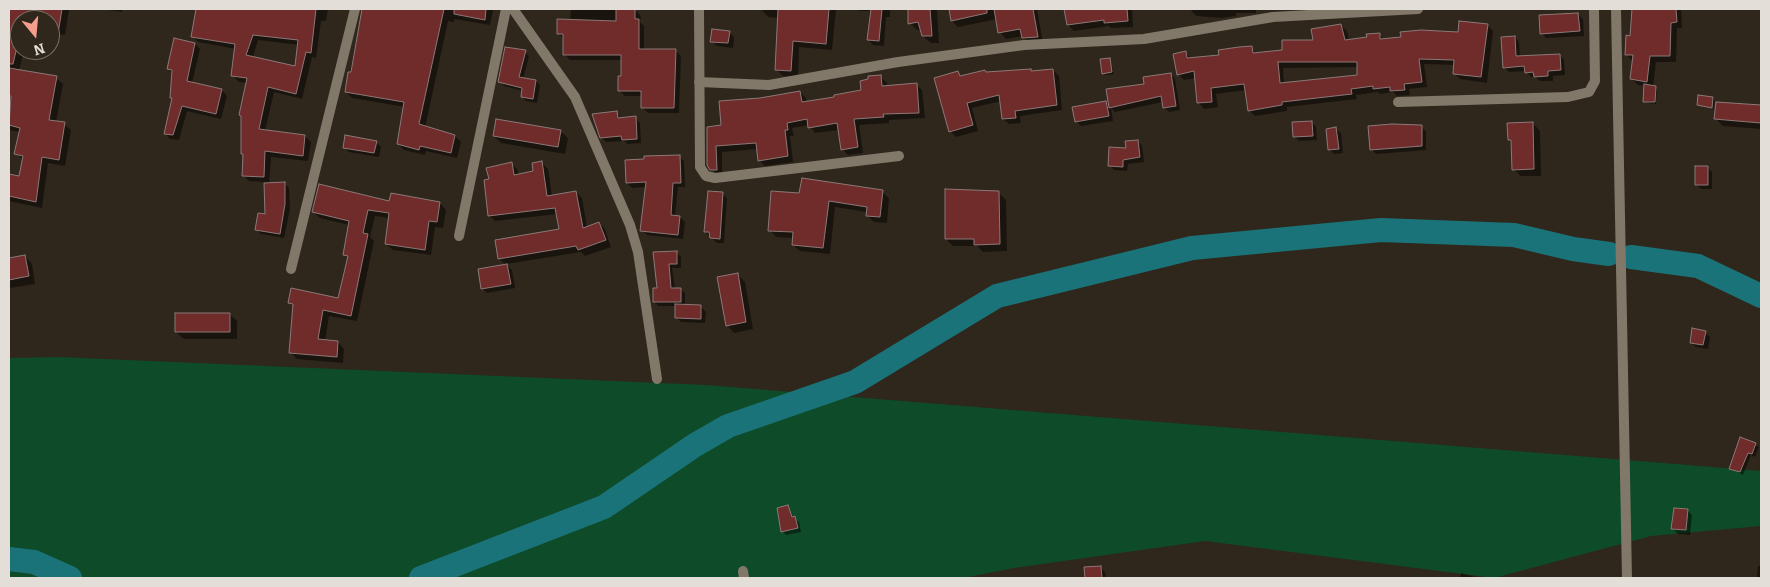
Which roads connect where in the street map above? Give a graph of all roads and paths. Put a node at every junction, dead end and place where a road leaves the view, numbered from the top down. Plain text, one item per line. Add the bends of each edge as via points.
1 (355, 9) edge
2 (506, 9) edge
3 (512, 9) edge
4 (698, 9) edge
5 (1418, 9) edge
6 (1594, 9) edge
7 (1616, 9) edge
8 (1273, 13) edge
9 (700, 82) junction
10 (1398, 102) dead end
11 (899, 156) dead end
12 (458, 236) dead end
13 (291, 269) dead end
14 (657, 379) dead end
15 (1627, 578) edge

1 - 13 street
2 - 12 street
3 - 14 street via 576,96 630,226 638,252
4 - 9 street
5 - 8 street
6 - 10 street via 1595,81 1589,92 1568,97
7 - 15 street
8 - 9 street via 1144,40 1024,45 898,62 769,85
9 - 11 street via 700,167 706,176 715,178

